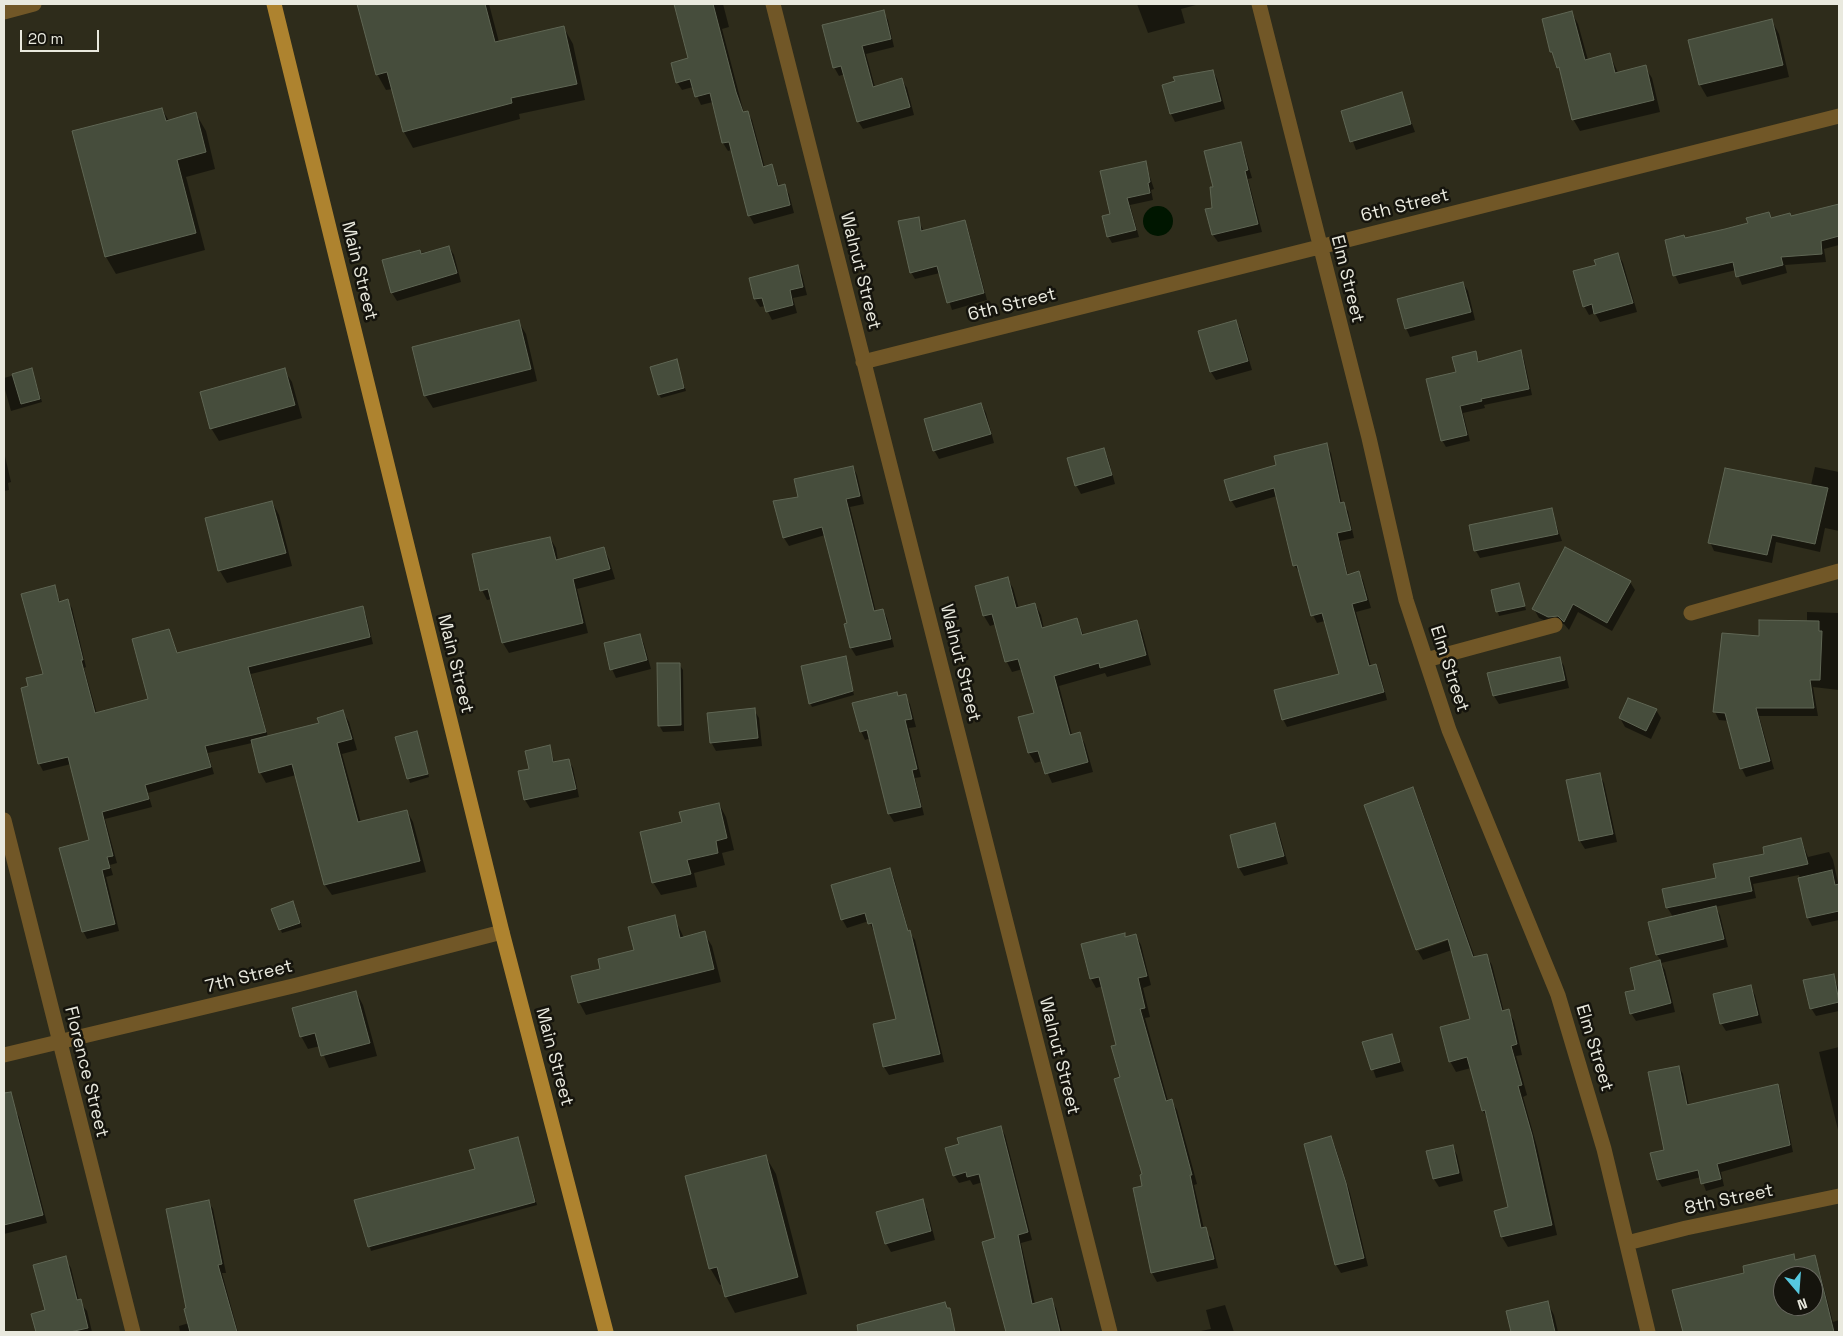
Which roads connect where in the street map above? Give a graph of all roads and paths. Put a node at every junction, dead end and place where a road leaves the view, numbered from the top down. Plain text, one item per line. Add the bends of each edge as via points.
1 (34, 4) edge
2 (274, 4) edge
3 (774, 4) edge
4 (1259, 4) edge
5 (4, 12) edge
6 (1839, 116) edge
7 (1319, 246) junction
8 (863, 362) junction
9 (1839, 571) edge
10 (1691, 612) dead end
11 (1555, 625) dead end
12 (1426, 660) junction
13 (4, 820) edge
14 (502, 932) junction
15 (59, 1042) junction
16 (4, 1055) edge
17 (1839, 1196) edge
18 (1627, 1243) junction
19 (133, 1332) edge
20 (606, 1332) edge
21 (1110, 1332) edge
22 (1648, 1332) edge

1 - 5 street
2 - 14 main road, Main Street
3 - 8 street, Walnut Street
4 - 7 street, Elm Street
6 - 7 street, 6th Street
7 - 8 street, 6th Street
7 - 12 street, Elm Street via 1370,443 1406,600
8 - 21 street, Walnut Street
9 - 10 street
11 - 12 street
12 - 18 street, Elm Street via 1449,730 1558,995 1596,1120
13 - 15 street, Florence Street
14 - 15 street, 7th Street
14 - 20 main road, Main Street
15 - 16 street, 7th Street
15 - 19 street, Florence Street
17 - 18 street, 8th Street
18 - 22 street, Elm Street

